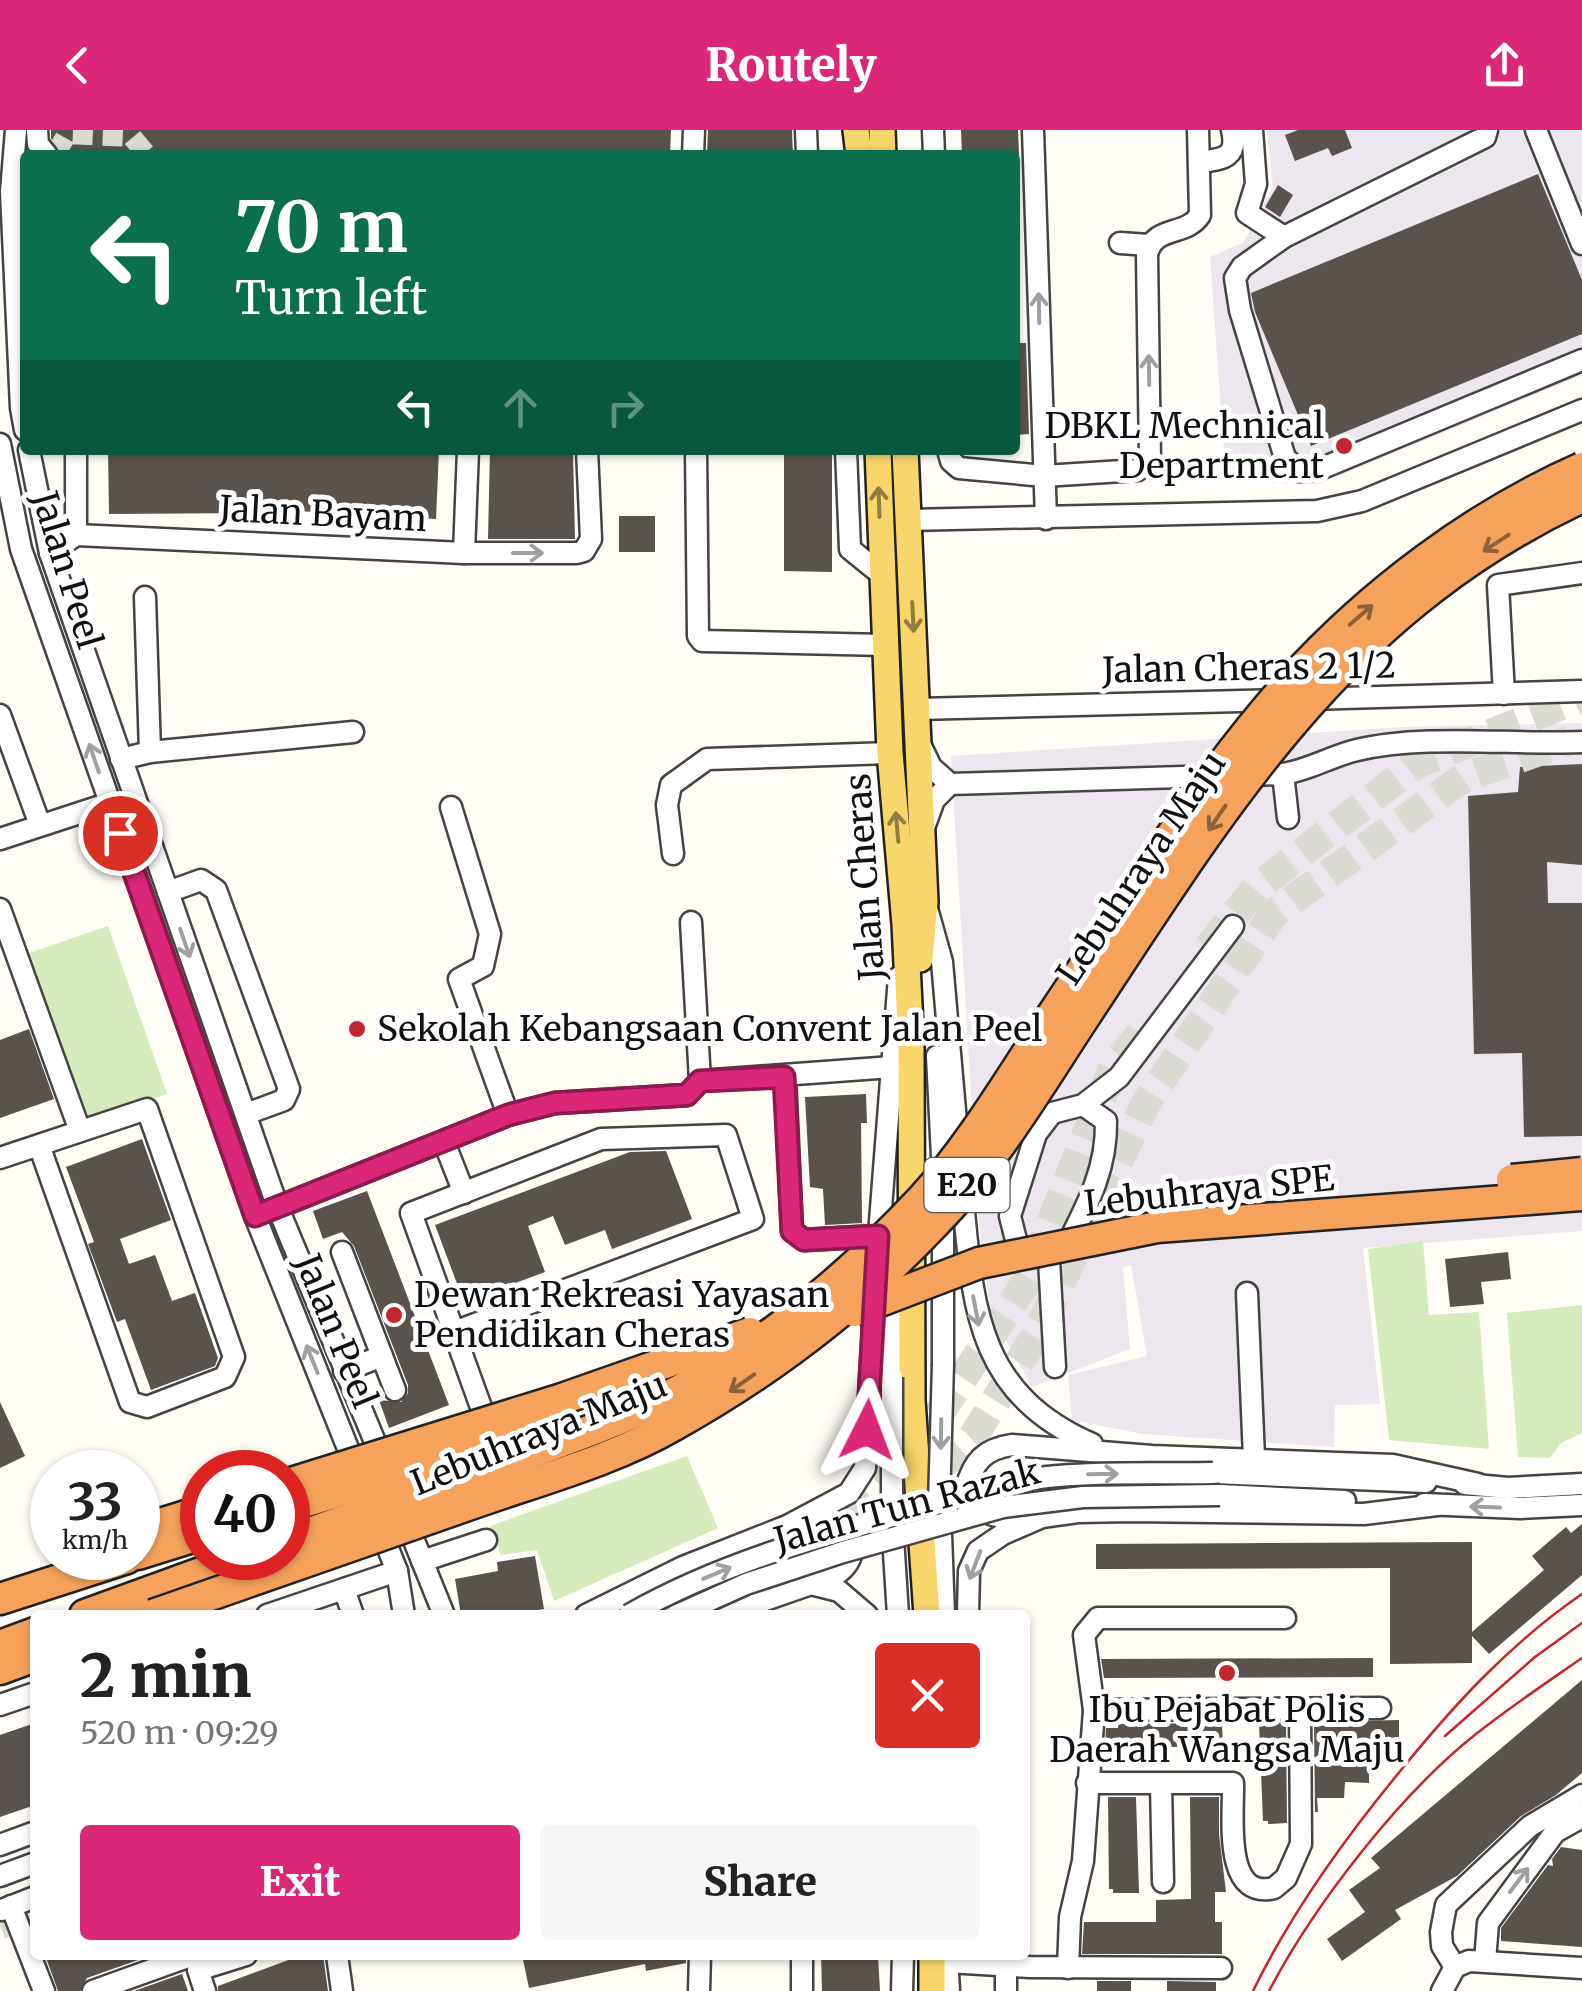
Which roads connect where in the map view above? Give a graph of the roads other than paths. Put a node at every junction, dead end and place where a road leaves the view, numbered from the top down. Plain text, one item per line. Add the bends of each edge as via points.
1 (1033, 130) edge
2 (1198, 130) edge
3 (1232, 130) edge
4 (1252, 130) edge
5 (1487, 130) edge
6 (1536, 130) edge
7 (15, 138) edge
8 (1201, 162) junction
9 (12, 192) edge
10 (1284, 237) junction
11 (1120, 242) dead end
12 (1582, 244) edge
13 (1149, 245) junction
14 (1582, 360) edge
15 (20, 408) edge
16 (1582, 410) edge
17 (0, 444) edge
18 (30, 455) edge
19 (76, 455) edge
20 (468, 455) edge
21 (587, 455) edge
22 (696, 455) edge
23 (846, 455) edge
24 (878, 455) edge
25 (905, 455) edge
26 (949, 455) edge
27 (1582, 468) edge
28 (1044, 476) junction
29 (1582, 497) edge
30 (1046, 519) junction
31 (908, 520) junction
32 (76, 535) junction
33 (50, 553) junction
34 (464, 554) junction
35 (1582, 573) edge
36 (882, 575) junction
37 (145, 596) dead end
38 (884, 644) junction
39 (1582, 691) edge
40 (1504, 694) junction
41 (917, 708) junction
42 (0, 715) edge
43 (352, 732) dead end
44 (919, 741) junction
45 (1582, 742) edge
46 (150, 752) junction
47 (890, 752) junction
48 (121, 759) junction
49 (1283, 774) junction
50 (950, 784) junction
51 (110, 802) junction
52 (450, 807) dead end
53 (1288, 818) dead end
54 (40, 824) junction
55 (922, 836) junction
56 (0, 839) edge
57 (673, 854) dead end
58 (168, 892) junction
59 (925, 902) junction
60 (0, 910) edge
61 (691, 922) dead end
62 (906, 924) junction
63 (1233, 926) dead end
64 (892, 1067) junction
65 (1120, 1076) junction
66 (784, 1077) junction
67 (700, 1081) junction
68 (953, 1086) junction
69 (1083, 1105) junction
70 (246, 1114) junction
71 (508, 1115) junction
72 (1106, 1121) junction
73 (80, 1132) junction
74 (1036, 1134) junction
75 (444, 1142) junction
76 (39, 1145) junction
77 (0, 1158) edge
78 (1582, 1173) edge
79 (464, 1192) junction
80 (1582, 1195) edge
81 (278, 1208) junction
82 (255, 1216) junction
83 (878, 1236) junction
84 (342, 1252) dead end
85 (1049, 1260) junction
86 (1247, 1293) dead end
87 (454, 1332) junction
88 (382, 1356) junction
89 (1055, 1367) dead end
90 (344, 1371) junction
91 (395, 1390) dead end
92 (482, 1410) dead end
93 (364, 1413) junction
94 (338, 1423) junction
95 (1107, 1451) junction
96 (1254, 1458) junction
97 (1582, 1468) edge
98 (310, 1477) edge
99 (917, 1479) junction
100 (1478, 1484) junction
101 (1582, 1484) edge
102 (1532, 1487) junction
103 (310, 1500) edge
104 (940, 1504) junction
105 (1436, 1505) junction
106 (1582, 1505) edge
107 (892, 1516) junction
108 (1042, 1517) junction
109 (788, 1526) junction
110 (941, 1526) junction
111 (310, 1533) edge
112 (893, 1539) junction
113 (486, 1540) dead end
114 (422, 1562) junction
115 (30, 1568) edge
116 (397, 1571) junction
117 (0, 1578) edge
118 (59, 1580) edge
119 (181, 1580) edge
120 (809, 1584) junction
121 (344, 1589) junction
122 (0, 1599) edge
123 (98, 1610) edge
124 (167, 1610) edge
125 (282, 1610) edge
126 (350, 1610) edge
127 (403, 1610) edge
128 (442, 1610) edge
129 (596, 1610) edge
130 (637, 1610) edge
131 (688, 1610) edge
132 (736, 1610) edge
133 (862, 1610) edge
134 (898, 1610) edge
135 (927, 1610) edge
136 (944, 1610) edge
137 (968, 1610) edge
138 (1285, 1618) dead end
139 (30, 1635) edge
140 (0, 1646) edge
141 (30, 1658) edge
142 (0, 1668) edge
143 (30, 1695) edge
144 (0, 1705) edge
145 (1300, 1708) junction
146 (1380, 1708) dead end
147 (1094, 1710) junction
148 (1088, 1784) junction
149 (1160, 1784) junction
150 (1582, 1795) edge
151 (1582, 1818) edge
152 (30, 1834) edge
153 (0, 1844) edge
154 (30, 1864) edge
155 (0, 1876) edge
156 (1163, 1882) dead end
157 (30, 1899) edge
158 (6, 1908) edge
159 (178, 1960) edge
160 (230, 1960) edge
161 (338, 1960) edge
162 (700, 1960) edge
163 (802, 1960) edge
164 (903, 1960) edge
165 (941, 1960) edge
166 (943, 1960) edge
167 (961, 1960) edge
168 (1485, 1961) junction
169 (1006, 1967) junction
170 (1455, 1967) junction
171 (1068, 1968) junction
172 (1221, 1968) dead end
173 (1582, 1968) edge
174 (44, 1991) edge
175 (93, 1991) edge
176 (205, 1991) edge
177 (342, 1991) edge
178 (700, 1991) edge
179 (802, 1991) edge
180 (902, 1991) edge
181 (932, 1991) edge
182 (949, 1991) edge
183 (1006, 1991) edge
184 (1442, 1991) edge

28 -> 1 street
2 - 8 street
3 - 8 street via 1232,153
4 - 10 street via 1256,184 1247,212
5 - 10 street
6 - 12 street
7 - 9 street
8 - 13 street via 1196,222
9 - 15 street
10 - 14 street via 1235,278 1284,458 1299,471 1320,469
11 - 13 street
28 -> 13 street via 1138,470 1150,460
16 - 30 street via 1339,507
51 -> 17 street, Jalan Peel via 21,549
18 - 33 street, Jalan Peel
19 - 32 street
20 - 34 street, Jalan Bayam
34 -> 21 street via 577,553 589,546
22 - 38 street via 702,642
23 - 36 street via 850,550
36 -> 24 main road, Jalan Cheras
25 - 31 main road, Jalan Cheras
26 - 28 street via 959,468
111 -> 27 highway, Lebuhraya Maju / E20, bridge via 669,1396 828,1288 923,1198 972,1135 1230,755 1291,681 1423,562 1504,507
28 - 30 street
29 -> 124 highway, Lebuhraya Maju / E20, bridge via 1528,522 1430,588 1292,719 1236,790 998,1146 938,1221 844,1308 670,1428
30 - 31 street
31 -> 41 main road, Jalan Cheras
32 - 33 street
32 - 34 street, Jalan Bayam
33 - 48 street, Jalan Peel
35 - 40 street via 1498,585
36 - 38 main road, Jalan Cheras
37 - 46 street
38 - 47 main road, Jalan Cheras
39 - 40 street, Jalan Cheras 2 1/2
40 - 41 street, Jalan Cheras 2 1/2
41 - 44 main road, Jalan Cheras
42 - 54 street
43 - 46 street
44 - 50 street
44 - 55 main road, Jalan Cheras
45 - 49 street via 1410,743 1355,750
46 - 48 street
47 - 57 street via 695,765 671,786
62 -> 47 main road, Jalan Cheras
48 - 58 street, Jalan Peel
49 - 50 street
49 - 53 street
50 - 55 street via 934,800
51 - 54 street
51 - 82 street, Jalan Peel
52 - 71 street via 490,934 483,966 460,978
54 - 56 street
55 - 59 main road, Jalan Cheras
58 -> 70 street, Jalan Peel
58 - 70 street via 201,880 216,890 289,1090 284,1100
59 - 68 street via 942,962
59 - 99 main road, Jalan Cheras via 920,957 928,1258
59 -> 104 street, bridge via 943,1144
60 - 73 street
61 - 67 street
62 - 64 street
62 - 99 main road, Jalan Cheras
62 - 107 street, bridge
63 - 65 street
64 - 66 street
64 - 83 street
65 - 69 street
65 - 72 street
66 - 67 street
66 - 83 street via 792,1231 804,1240
67 - 71 street via 687,1095 555,1103
68 - 74 street
68 -> 95 street via 978,1325 1025,1400 1059,1430
69 - 72 street
69 - 74 street via 1052,1112
70 - 81 street, Jalan Peel
71 - 75 street
72 - 85 street via 1099,1181 1067,1245
73 - 76 street
73 - 76 street via 147,1109 234,1357 225,1377 148,1407 130,1402
74 - 85 street via 1010,1216 1018,1248
75 - 79 street
75 - 81 street
76 - 77 street
78 - 98 highway, Lebuhraya SPE, bridge via 1149,1216 978,1252 562,1400
79 - 87 street via 412,1214
79 - 87 street via 601,1139 726,1135 752,1219
80 - 103 highway, Lebuhraya SPE, bridge via 1157,1227 979,1263 570,1419
81 - 82 street
81 - 90 street, Jalan Peel
94 -> 82 street, Jalan Peel
83 - 109 street via 865,1468 850,1493
84 - 88 street
85 - 89 street
86 - 96 street
87 - 92 street
88 - 90 street
88 - 91 street
90 - 93 street, Jalan Peel
93 - 94 street
93 - 114 street, Jalan Peel
94 - 116 street, Jalan Peel
95 - 96 street
95 - 108 street via 1012,1445 981,1456 966,1488 978,1510
96 - 100 street via 1393,1465
97 - 102 street
99 - 135 main road, Jalan Cheras
100 - 102 street
104 -> 100 street, Jalan Tun Razak, bridge via 1004,1484 1066,1475 1213,1473
101 - 102 street
104 - 107 street, Jalan Tun Razak, bridge
104 - 110 street, bridge
106 -> 105 street
105 - 108 street via 1364,1514 1132,1511
105 - 110 street, Jalan Tun Razak, bridge via 1220,1495 1041,1500
107 - 112 street, bridge
130 -> 107 street, Jalan Tun Razak, bridge via 743,1562
108 -> 137 street via 978,1551 969,1570
109 - 120 street via 833,1520 851,1537 847,1567
109 - 129 street
110 - 112 street, Jalan Tun Razak, bridge
110 - 136 street
112 - 131 street, Jalan Tun Razak, bridge via 746,1584
112 - 134 street
113 - 114 street
114 - 128 street, Jalan Peel
115 - 117 highway
116 - 121 street
116 - 127 street, Jalan Peel
118 - 122 highway
119 - 123 highway
120 - 132 street
120 - 133 street via 839,1591
121 - 125 street
121 - 126 street
138 - 147 street via 1098,1618 1084,1634
139 - 140 highway
141 - 142 highway
143 - 144 street
145 - 146 street
145 - 147 street
145 - 149 street via 1301,1844 1274,1888 1256,1889 1234,1862 1233,1782
147 - 148 street
148 - 149 street
148 - 171 street
149 - 156 street
150 - 170 street via 1530,1826 1446,1905 1442,1946
168 -> 151 street via 1488,1922 1555,1832
152 - 153 street
154 - 155 street
157 - 158 street
158 - 174 street
159 - 175 street
160 - 176 street via 198,1970
161 - 177 street
162 - 178 street
163 - 179 street
164 - 180 street
165 - 181 main road
166 - 182 street
167 - 169 street
168 - 170 street
168 - 173 street
169 - 171 street
169 - 183 street
170 - 184 street
171 - 172 street

